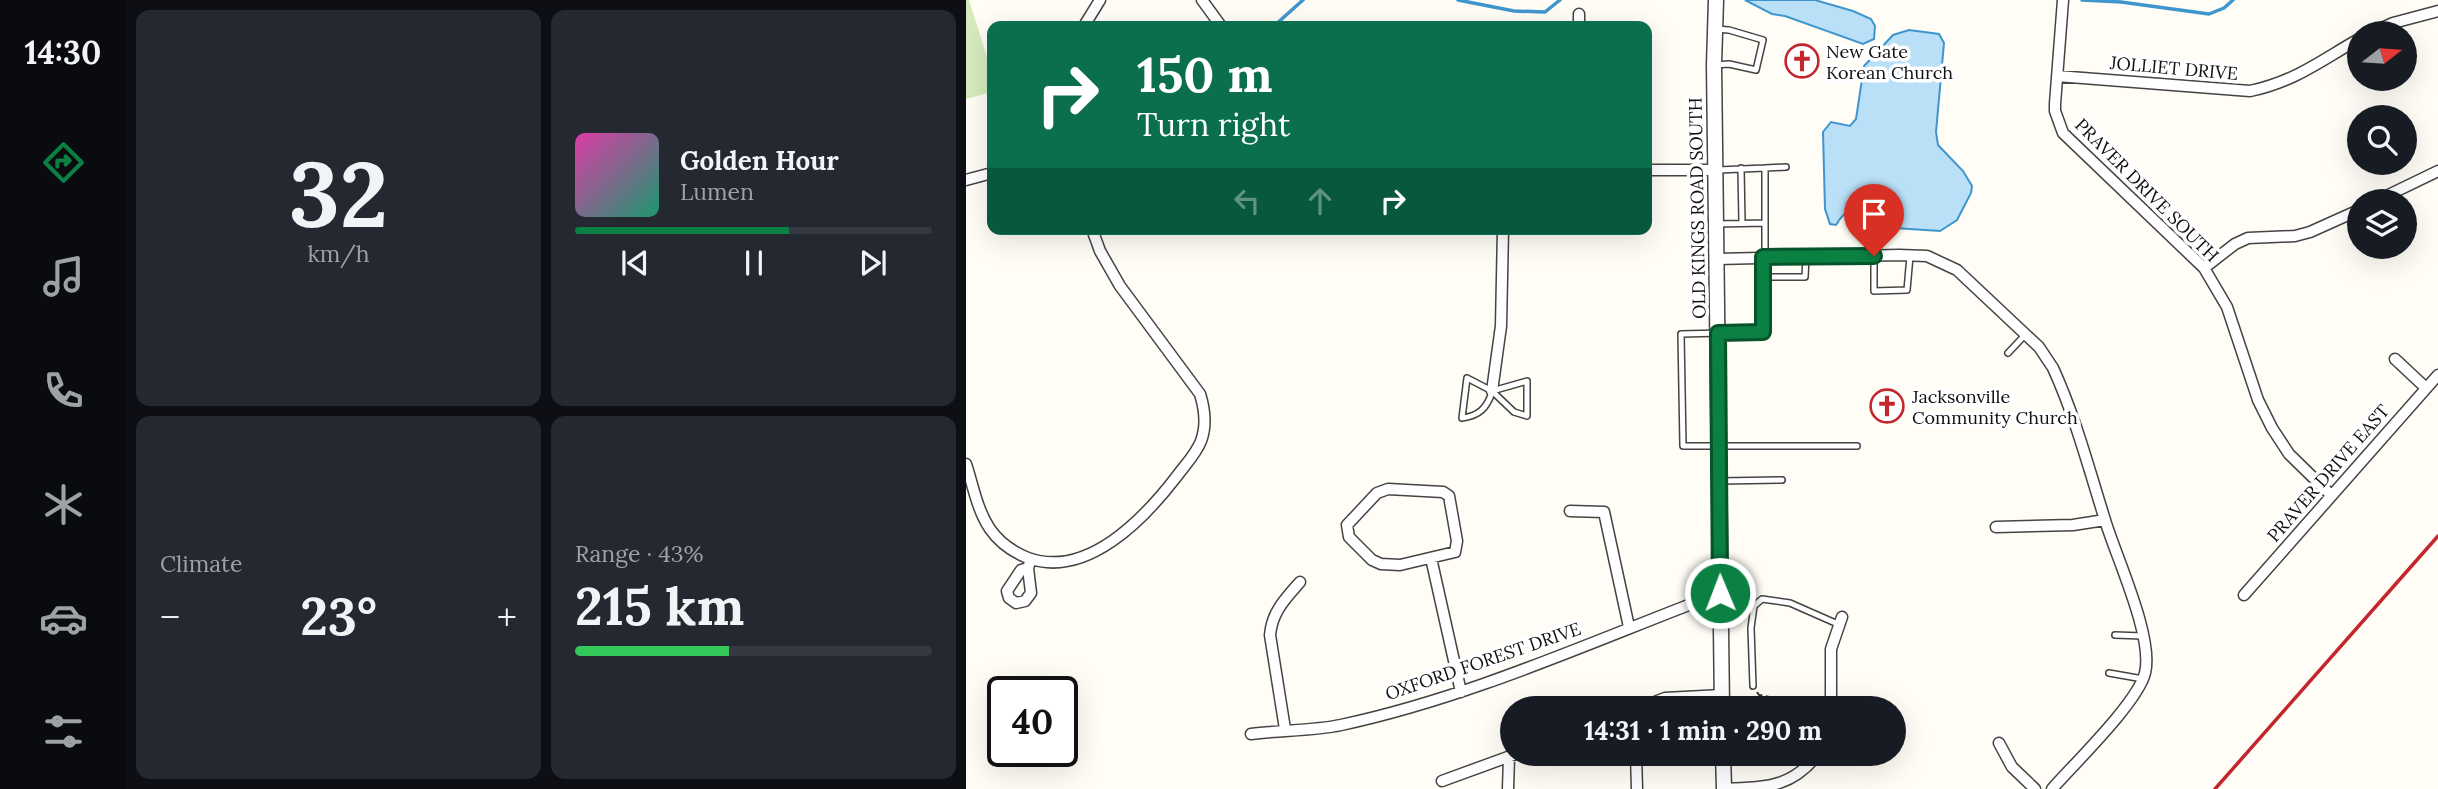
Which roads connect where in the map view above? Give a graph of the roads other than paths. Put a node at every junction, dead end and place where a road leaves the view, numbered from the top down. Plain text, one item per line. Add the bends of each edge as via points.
1 (1100, 0) edge
2 (1202, 0) edge
3 (1716, 0) edge
4 (2063, 0) edge
5 (2438, 11) edge
6 (1579, 14) dead end
7 (1087, 21) edge
8 (1217, 21) edge
9 (1579, 21) edge
10 (2400, 21) edge
11 (1714, 29) junction
12 (2347, 46) edge
13 (1714, 65) junction
14 (2057, 76) junction
15 (1786, 167) dead end
16 (1741, 168) junction
17 (1765, 168) junction
18 (1652, 170) edge
19 (1715, 170) junction
20 (2438, 171) edge
21 (987, 174) edge
22 (966, 180) edge
23 (2401, 189) edge
24 (2347, 215) edge
25 (1742, 223) junction
26 (1765, 223) junction
27 (1716, 224) junction
28 (1094, 235) edge
29 (1503, 235) edge
30 (1874, 256) junction
31 (1910, 256) junction
32 (1764, 257) junction
33 (1805, 257) junction
34 (1717, 259) junction
35 (2204, 268) junction
36 (1763, 277) junction
37 (1718, 333) junction
38 (2025, 334) junction
39 (2008, 353) dead end
40 (2395, 359) dead end
41 (2438, 375) edge
42 (2426, 388) junction
43 (1492, 391) junction
44 (1719, 446) junction
45 (1857, 446) dead end
46 (966, 464) edge
47 (1782, 480) dead end
48 (1720, 481) junction
49 (2331, 495) junction
50 (1570, 511) dead end
51 (2105, 520) junction
52 (1996, 527) dead end
53 (1431, 558) junction
54 (1300, 582) dead end
55 (1720, 593) junction
56 (2244, 595) dead end
57 (1841, 621) joint
58 (1629, 627) junction
59 (2115, 635) dead end
60 (2145, 639) junction
61 (2109, 673) dead end
62 (2143, 679) junction
63 (1753, 686) road end
64 (1461, 692) junction
65 (1722, 696) edge
66 (1831, 696) edge
67 (1285, 729) junction
68 (1251, 734) dead end
69 (1999, 743) dead end
70 (1500, 760) edge
71 (1511, 766) edge
72 (1636, 766) edge
73 (1723, 766) edge
74 (1809, 766) edge
75 (1442, 781) dead end
76 (1508, 789) edge
77 (1637, 789) edge
78 (1724, 789) edge
79 (2035, 789) edge
80 (2052, 789) edge

1 - 7 street
2 - 8 street
3 - 11 street, OLD KINGS ROAD SOUTH
4 - 14 street, PRAVER DRIVE SOUTH
5 - 10 street
6 - 9 street
11 - 13 street, OLD KINGS ROAD SOUTH
11 - 13 lane via 1763,40 1756,70
12 - 14 street, JOLLIET DRIVE via 2295,78 2250,91
13 - 19 street, OLD KINGS ROAD SOUTH
14 - 35 street, PRAVER DRIVE SOUTH via 2055,111 2063,133
15 - 17 lane
16 - 17 lane
16 - 19 lane
16 - 25 lane
17 - 26 lane
18 - 19 street
19 - 27 street, OLD KINGS ROAD SOUTH
20 - 23 street
21 - 22 street
24 - 35 street via 2295,236 2248,239
25 - 26 lane
25 - 27 lane
26 - 32 lane
27 - 34 street, OLD KINGS ROAD SOUTH
28 - 46 street via 1120,286 1200,394 1205,415 1201,442 1140,520 1077,559 1045,562 1029,563 991,530
29 - 43 street via 1502,326
30 - 31 street
30 - 31 lane via 1874,290 1907,290
30 - 33 street
31 - 38 street via 1927,256 1957,270
32 - 33 street
32 - 34 street
32 - 36 lane
33 - 36 lane via 1805,276
34 - 37 street, OLD KINGS ROAD SOUTH
35 - 49 street, PRAVER DRIVE SOUTH via 2227,307 2272,428 2289,454
36 - 37 lane via 1763,332
37 - 44 street, OLD KINGS ROAD SOUTH
37 - 44 lane via 1681,334 1683,446
38 - 39 lane
38 - 51 street via 2039,347 2060,384
40 - 42 street
41 - 42 street, PRAVER DRIVE EAST
42 - 49 street, PRAVER DRIVE EAST
43 - 43 lane via 1466,378 1462,418 1475,416 1489,404
43 - 43 lane via 1514,412 1527,416 1527,381
44 - 45 lane
44 - 48 street, OLD KINGS ROAD SOUTH
47 - 48 lane
48 - 55 street, OLD KINGS ROAD SOUTH
49 - 56 street, PRAVER DRIVE EAST
50 - 58 street via 1604,512
51 - 52 street via 2073,526
51 - 60 street
53 - 53 street via 1455,552 1449,496 1443,492 1388,489 1372,498 1347,525 1349,537 1372,560 1389,566
53 - 64 street
54 - 67 street via 1277,609 1269,635
55 - 58 street, OXFORD FOREST DRIVE
55 - 65 street, OLD KINGS ROAD SOUTH
57 - 63 lane via 1790,603 1762,599 1754,606 1751,628
57 - 66 street via 1831,649
58 - 64 street, OXFORD FOREST DRIVE
59 - 60 lane
60 - 62 street
61 - 62 lane
62 - 80 street via 2135,695
64 - 67 street, OXFORD FOREST DRIVE via 1350,723
67 - 68 street, OXFORD FOREST DRIVE
69 - 79 street via 2012,767
70 - 75 street
71 - 76 street
72 - 77 street
73 - 78 street
74 - 78 street via 1779,784

